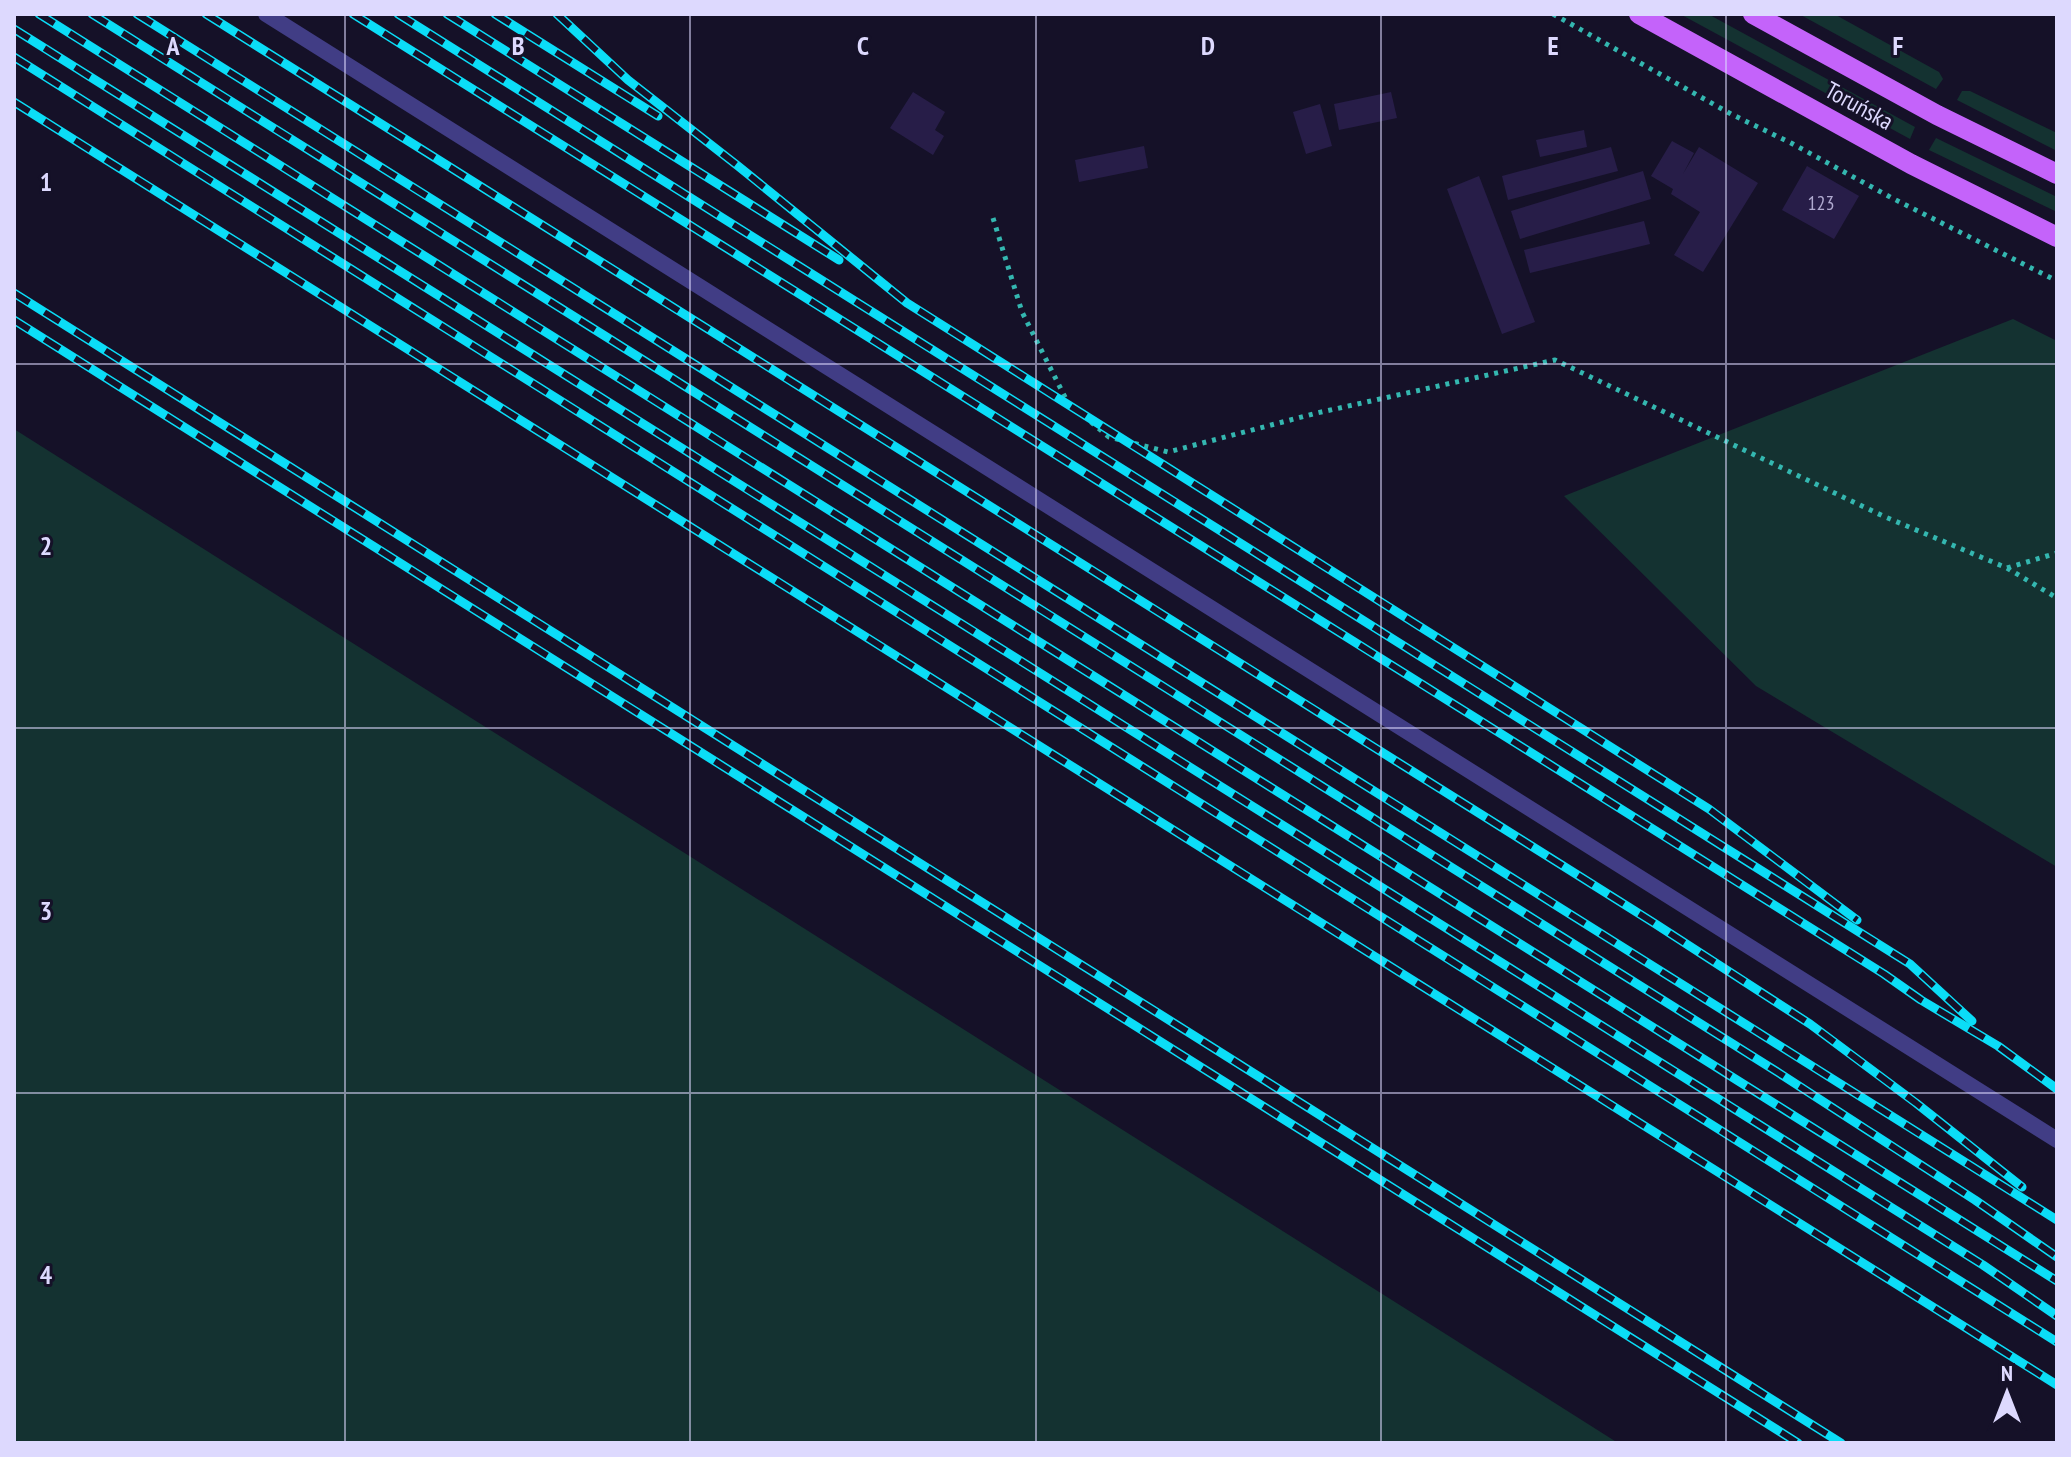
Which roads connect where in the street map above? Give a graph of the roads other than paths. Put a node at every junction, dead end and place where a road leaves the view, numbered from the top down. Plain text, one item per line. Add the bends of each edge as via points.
1 (266, 14) edge
2 (1639, 14) edge
3 (1753, 14) edge
4 (2057, 174) edge
5 (2057, 237) edge
6 (2057, 1140) edge

1 - 6 lane
2 - 5 main road, Toruńska via 1911,164
3 - 4 main road, Toruńska

